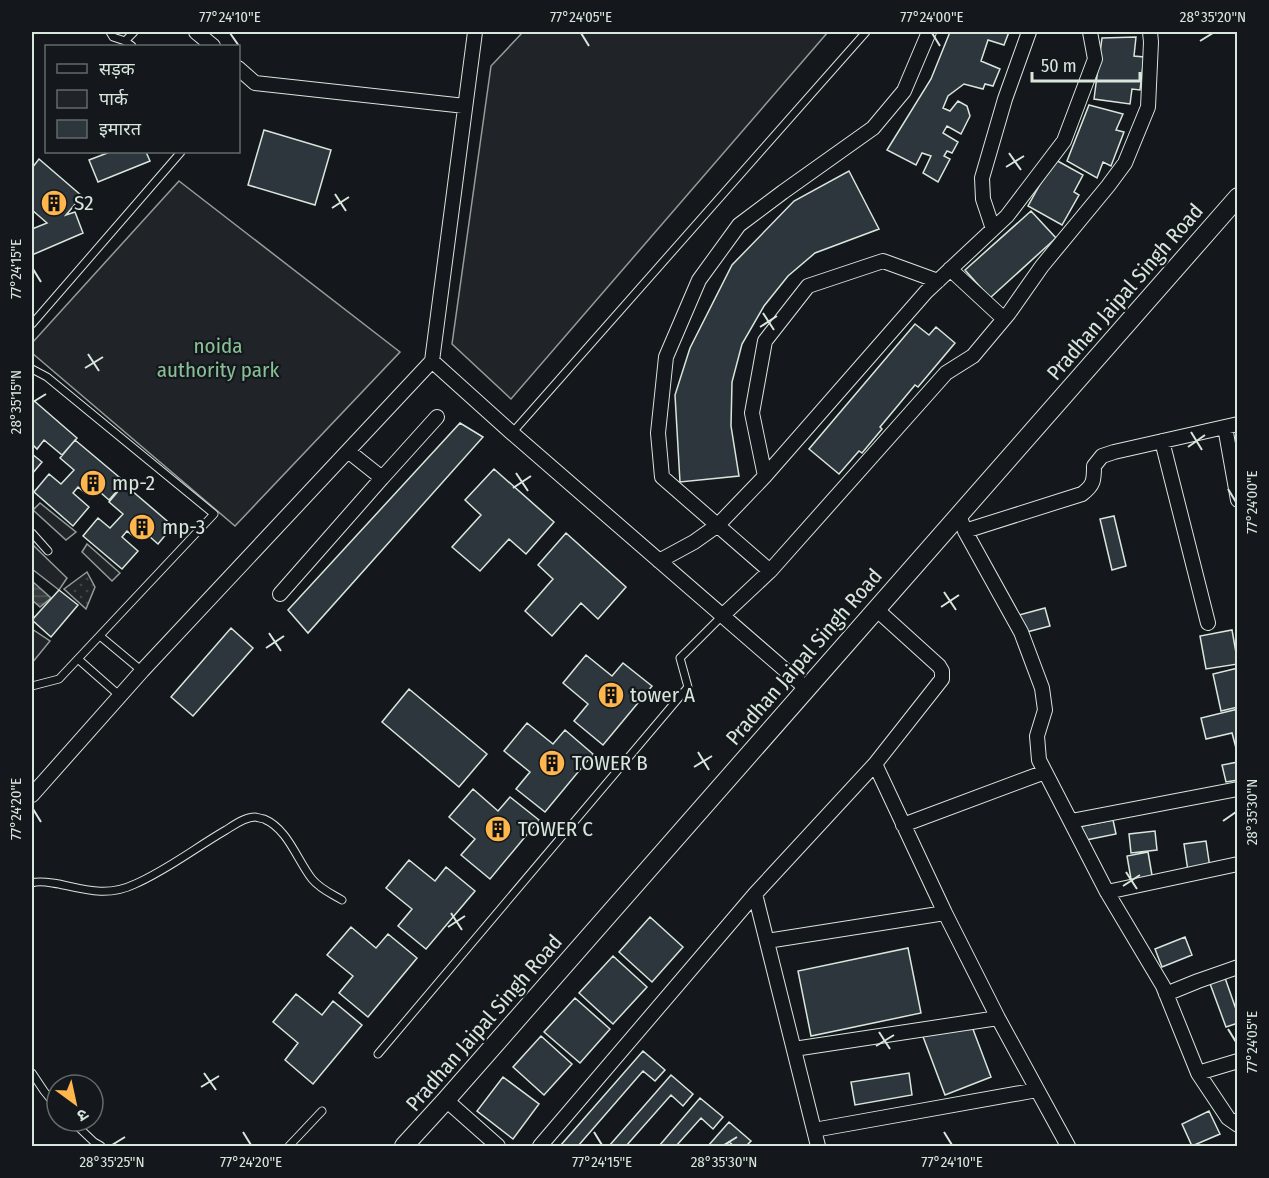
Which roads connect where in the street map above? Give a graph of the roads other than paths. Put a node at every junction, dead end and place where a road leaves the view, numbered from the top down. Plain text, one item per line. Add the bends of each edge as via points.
1 (110, 32) edge
2 (134, 32) edge
3 (196, 32) edge
4 (475, 32) edge
5 (866, 32) edge
6 (929, 32) edge
7 (1029, 32) edge
8 (1090, 32) edge
9 (1150, 32) edge
10 (128, 44) edge
11 (212, 45) edge
12 (240, 70) edge
13 (465, 106) junction
14 (181, 153) edge
15 (1238, 197) edge
16 (993, 229) junction
17 (950, 269) junction
18 (938, 281) junction
19 (1004, 319) junction
20 (32, 324) edge
21 (432, 361) junction
22 (32, 369) edge
23 (437, 417) dead end
24 (1231, 426) edge
25 (512, 433) junction
26 (1162, 441) junction
27 (348, 451) junction
28 (765, 476) junction
29 (382, 478) junction
30 (1238, 500) edge
31 (962, 523) junction
32 (718, 525) junction
33 (32, 533) edge
34 (48, 551) dead end
35 (659, 561) junction
36 (770, 571) junction
37 (280, 594) dead end
38 (876, 609) junction
39 (722, 616) junction
40 (1208, 623) dead end
41 (100, 636) junction
42 (78, 659) junction
43 (142, 671) junction
44 (32, 687) edge
45 (807, 689) junction
46 (120, 696) junction
47 (875, 764) junction
48 (1045, 772) junction
49 (1238, 789) edge
50 (32, 795) edge
51 (1071, 821) junction
52 (903, 825) junction
53 (1238, 864) edge
54 (32, 883) edge
55 (1107, 892) junction
56 (756, 894) junction
57 (342, 900) dead end
58 (945, 913) junction
59 (767, 941) junction
60 (1238, 967) edge
61 (1166, 994) junction
62 (998, 1018) junction
63 (794, 1049) junction
64 (378, 1054) dead end
65 (1238, 1061) edge
66 (32, 1073) edge
67 (1198, 1073) junction
68 (1037, 1090) junction
69 (45, 1092) edge
70 (446, 1100) junction
71 (322, 1111) dead end
72 (1238, 1125) edge
73 (813, 1130) junction
74 (85, 1133) edge
75 (101, 1146) edge
76 (289, 1146) edge
77 (404, 1146) edge
78 (498, 1146) edge
79 (540, 1146) edge
80 (818, 1146) edge
81 (1068, 1146) edge

1 - 10 lane
2 - 10 lane
3 - 11 street
4 - 13 street
5 - 25 lane
6 - 32 street via 904,91 873,128 739,225 699,280 666,357 658,433 662,477
7 - 16 street via 982,178 983,199
8 - 16 street via 1095,59 1064,141
9 - 19 street via 1148,107 1125,163
12 - 13 street via 255,83
13 - 21 street
14 - 20 lane
15 - 31 street, Pradhan Jaipal Singh Road
16 - 17 street
17 - 18 street
17 - 19 street
18 - 28 street
18 - 28 street via 884,261 808,286 765,341 752,413
19 - 36 street via 973,356 946,373
21 - 25 street
21 - 27 street
22 - 41 lane via 47,377 214,514
23 - 29 street
24 - 26 street
24 - 30 street
25 - 35 street
26 - 31 street via 1102,456 1094,466 1091,488 1082,494
26 - 40 street
27 - 29 street
27 - 43 street
28 - 32 street
29 - 37 street
31 - 38 street, Pradhan Jaipal Singh Road
31 - 48 street via 1022,632 1042,688 1045,710 1037,736 1039,760
32 - 35 street
32 - 36 street
33 - 34 lane
35 - 39 street
36 - 39 street
38 - 45 street, Pradhan Jaipal Singh Road
38 - 47 street via 939,666 943,675
39 - 45 street
39 - 64 lane via 680,658 688,687
41 - 42 lane
41 - 43 lane
42 - 44 lane via 59,679
42 - 46 lane
43 - 46 street
45 - 70 street, Pradhan Jaipal Singh Road
46 - 50 street
47 - 52 street
47 - 56 street
48 - 51 street
48 - 52 street
49 - 51 street
51 - 55 street
52 - 58 street
53 - 55 street
54 - 57 lane via 105,892 120,890 254,817 278,828 311,878
55 - 61 street
56 - 59 street
56 - 79 street
58 - 59 street
58 - 62 street
59 - 63 street
60 - 61 street
61 - 67 street
62 - 63 street
62 - 68 street
63 - 73 street
65 - 67 street
66 - 69 lane
67 - 72 street via 1228,1118
68 - 73 street
68 - 81 street
70 - 77 street, Pradhan Jaipal Singh Road
70 - 78 street
71 - 76 lane
73 - 80 street
74 - 75 lane

